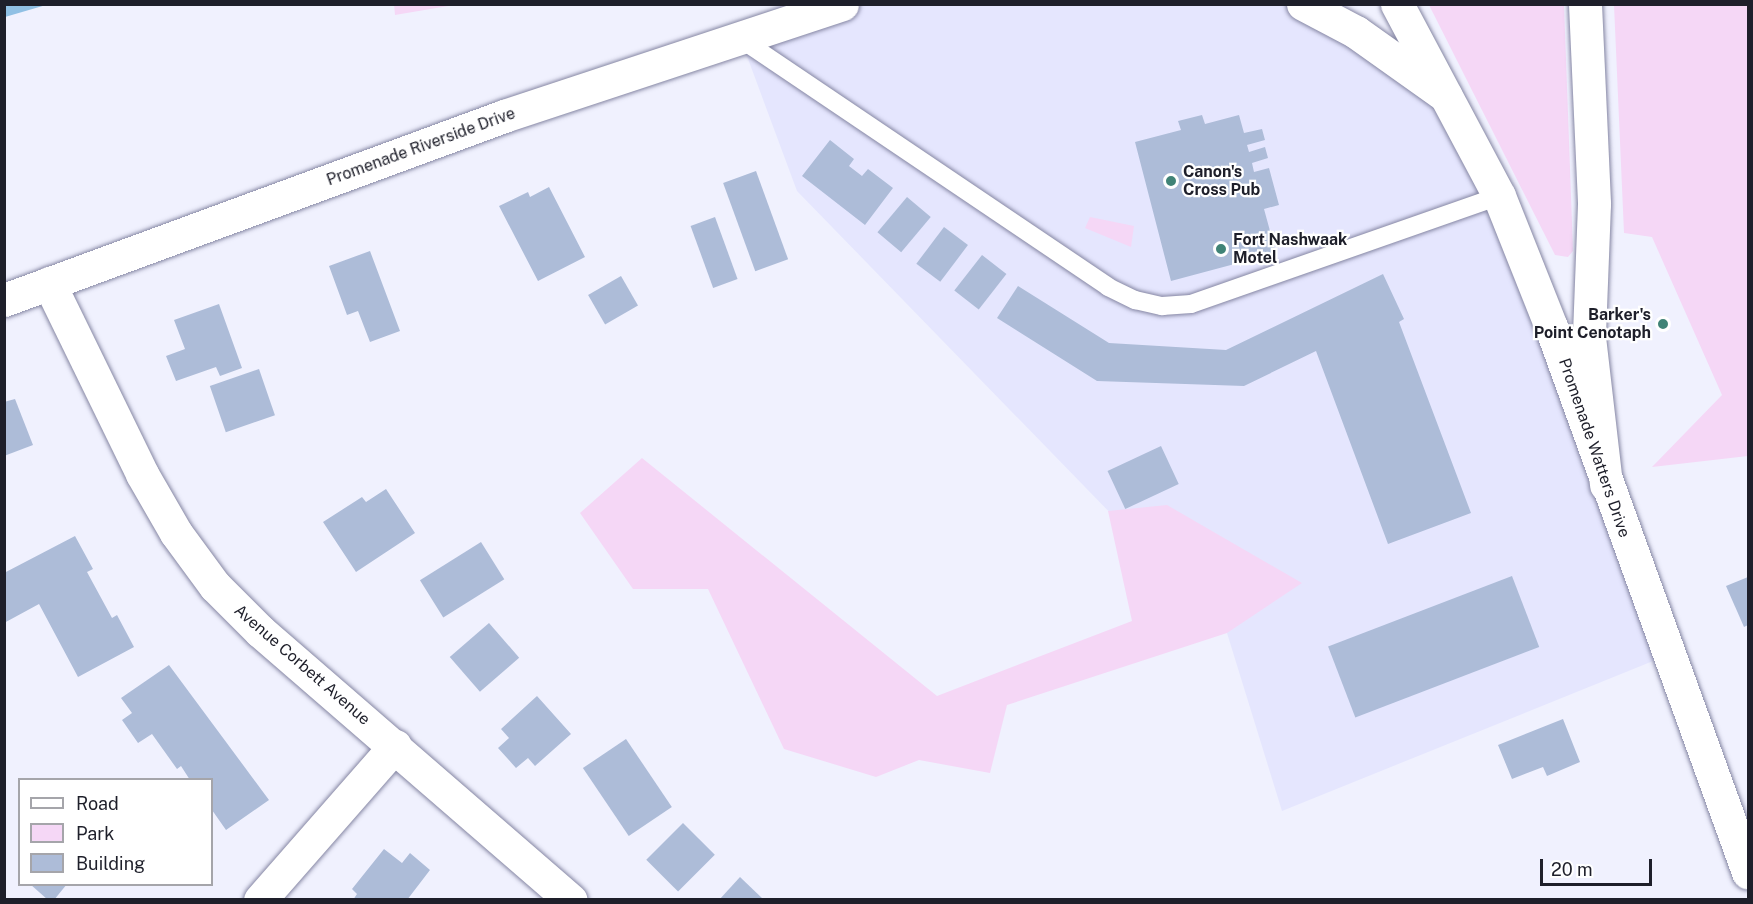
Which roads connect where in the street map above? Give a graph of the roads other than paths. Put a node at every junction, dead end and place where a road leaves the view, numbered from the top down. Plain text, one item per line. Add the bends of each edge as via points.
1 (842, 4) edge
2 (1302, 4) edge
3 (1397, 4) edge
4 (1585, 4) edge
5 (741, 39) junction
6 (1446, 96) junction
7 (1499, 196) junction
8 (48, 283) junction
9 (4, 300) edge
10 (1606, 485) junction
11 (395, 746) junction
12 (1749, 872) edge
13 (260, 900) edge
14 (571, 900) edge

1 - 5 main road, Promenade Riverside Drive
2 - 6 main road via 1356,32
3 - 6 main road, Promenade Watters Drive
4 - 10 main road via 1594,204 1589,337
5 - 7 lane via 1108,287 1135,300 1162,306 1191,304
5 - 8 main road, Promenade Riverside Drive via 504,116
6 - 7 main road, Promenade Watters Drive
7 - 10 main road, Promenade Watters Drive via 1551,327
8 - 9 main road, Promenade Riverside Drive
8 - 11 main road, Avenue Corbett Avenue via 142,474 202,569 260,631
10 - 12 main road, Promenade Watters Drive
11 - 13 main road
11 - 14 main road, Avenue Corbett Avenue

